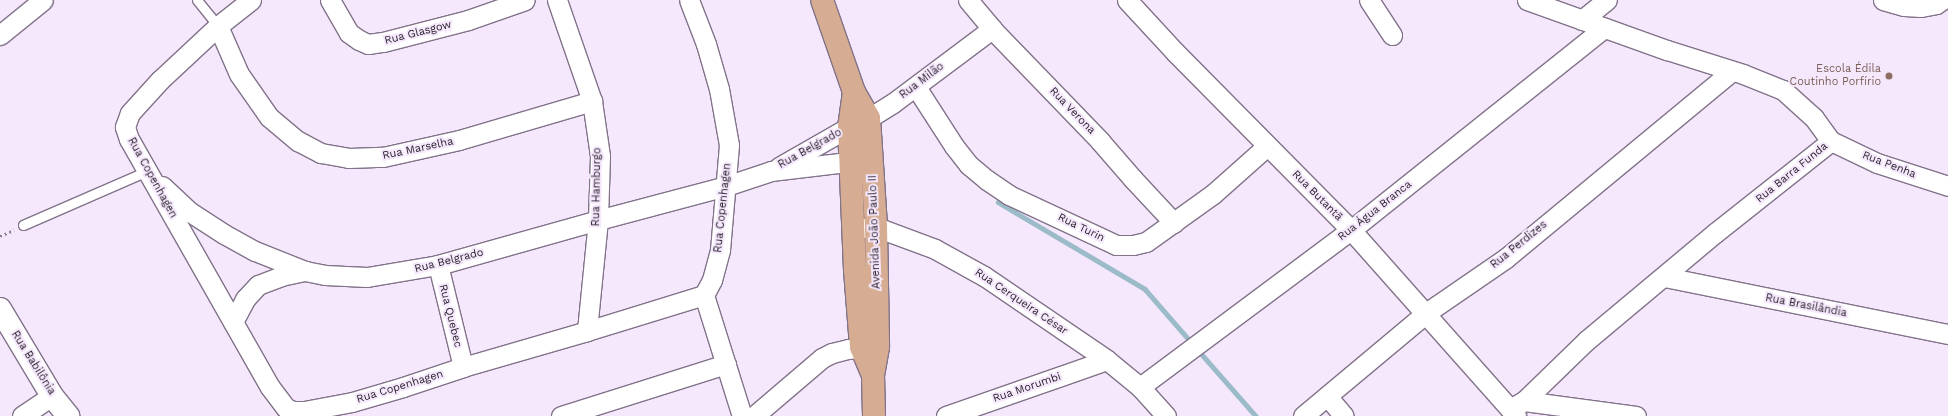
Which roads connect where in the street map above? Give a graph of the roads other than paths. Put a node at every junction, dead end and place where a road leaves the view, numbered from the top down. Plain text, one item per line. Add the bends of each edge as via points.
1 (43, 0) edge
2 (197, 0) edge
3 (251, 0) edge
4 (330, 0) edge
5 (525, 0) edge
6 (557, 0) edge
7 (689, 0) edge
8 (822, 0) edge
9 (968, 0) edge
10 (1126, 0) edge
11 (1369, 0) edge
12 (1527, 0) edge
13 (1606, 0) edge
14 (1883, 0) edge
15 (1942, 0) edge
16 (1582, 20) junction
17 (218, 26) junction
18 (1604, 28) junction
19 (992, 29) junction
20 (0, 35) edge
21 (1392, 35) dead end
22 (1732, 71) junction
23 (916, 87) junction
24 (854, 92) junction
25 (592, 101) junction
26 (869, 118) junction
27 (849, 127) junction
28 (1831, 141) junction
29 (1267, 146) junction
30 (861, 160) junction
31 (147, 171) junction
32 (771, 171) junction
33 (726, 186) junction
34 (1948, 186) edge
35 (598, 220) junction
36 (1174, 223) junction
37 (23, 225) dead end
38 (876, 227) junction
39 (854, 228) junction
40 (1351, 230) junction
41 (438, 265) junction
42 (305, 270) junction
43 (1665, 277) junction
44 (704, 295) junction
45 (0, 309) edge
46 (1426, 313) junction
47 (233, 322) junction
48 (587, 331) junction
49 (1948, 334) edge
50 (870, 347) junction
51 (1107, 360) junction
52 (726, 364) junction
53 (463, 367) junction
54 (1140, 387) junction
55 (52, 396) junction
56 (1327, 396) junction
57 (354, 409) edge
58 (1517, 409) edge
59 (22, 416) edge
60 (68, 416) edge
61 (561, 416) edge
62 (742, 416) edge
63 (754, 416) edge
64 (874, 416) edge
65 (946, 416) edge
66 (1166, 416) edge
67 (1303, 416) edge
68 (1344, 416) edge
69 (1636, 416) edge

1 - 20 street
2 - 17 lane, Rua Marselha
3 - 17 street, Rua Copenhagen
4 - 5 street, Rua Glasgow via 349,33 368,44 468,20
6 - 25 street, Rua Hamburgo
7 - 33 street, Rua Copenhagen via 706,44 719,89 729,145
8 - 24 main road, Avenida João Paulo II
9 - 19 street, Rua Verona
10 - 29 street, Rua Butantã
11 - 21 street
12 - 16 street, Rua Barra Funda
13 - 16 street
14 - 15 street via 1904,6 1921,7
16 - 18 street, Rua Barra Funda
17 - 25 street, Rua Marselha via 239,74 269,117 298,141 321,153 349,158 383,157 459,140
17 - 31 street, Rua Copenhagen via 160,80 127,118 125,127 129,139
18 - 22 street, Rua Barra Funda
18 - 40 street, Rua Água Branca
19 - 23 street, Rua Milão
19 - 36 street, Rua Verona via 1090,129
22 - 28 street, Rua Barra Funda via 1783,90 1814,118
22 - 46 street, Rua Perdizes via 1506,258
23 - 26 street, Rua Milão
23 - 36 street, Rua Turin via 968,165 1009,195 1116,245 1146,242
24 - 26 main road, Avenida João Paulo II
24 - 27 main road, Avenida João Paulo II
25 - 35 street, Rua Hamburgo via 600,156
26 - 27 street, Rua Milão
26 - 30 main road, Avenida João Paulo II
27 - 30 main road, Avenida João Paulo II
27 - 32 street, Rua Belgrado
28 - 34 street, Rua Penha via 1878,163
28 - 43 street, Rua Barra Funda via 1715,233
29 - 36 street, Rua Turin via 1213,194
29 - 40 street, Rua Butantã
30 - 32 street, Rua Belgrado
30 - 38 main road, Avenida João Paulo II
30 - 39 main road, Avenida João Paulo II
31 - 37 lane
31 - 42 street, Rua Belgrado via 190,212 224,234 255,250
31 - 47 street, Rua Copenhagen
32 - 33 street, Rua Belgrado
33 - 35 street, Rua Belgrado
33 - 44 street, Rua Copenhagen via 720,250 712,280
35 - 41 street, Rua Belgrado
35 - 48 street, Rua Hamburgo
38 - 39 street, Rua Cerqueira César
38 - 50 main road, Avenida João Paulo II
38 - 51 street, Rua Cerqueira César via 935,249 984,276
39 - 50 main road, Avenida João Paulo II
40 - 46 street, Rua Butantã
40 - 54 street, Rua Água Branca
41 - 42 street, Rua Belgrado via 367,278
41 - 53 street, Rua Quebec
42 - 47 street via 258,285 245,299
43 - 49 street, Rua Brasilândia
43 - 58 street, Rua Barra Funda via 1587,340
44 - 48 street, Rua Copenhagen
44 - 52 street
45 - 55 street, Rua Babilônia
46 - 56 street, Rua Perdizes
46 - 58 street, Rua Butantã
47 - 57 street, Rua Copenhagen via 270,387 286,408 293,411
48 - 53 street, Rua Copenhagen
50 - 63 street via 832,353 822,358
50 - 64 main road, Avenida João Paulo II
51 - 54 street, Rua Cerqueira César
51 - 65 street, Rua Morumbi
52 - 61 street
52 - 62 street
53 - 57 street, Rua Copenhagen
54 - 66 street, Rua Cerqueira César
55 - 59 street
55 - 60 street, Rua Babilônia
56 - 67 street, Rua Perdizes
56 - 68 street
58 - 69 street

